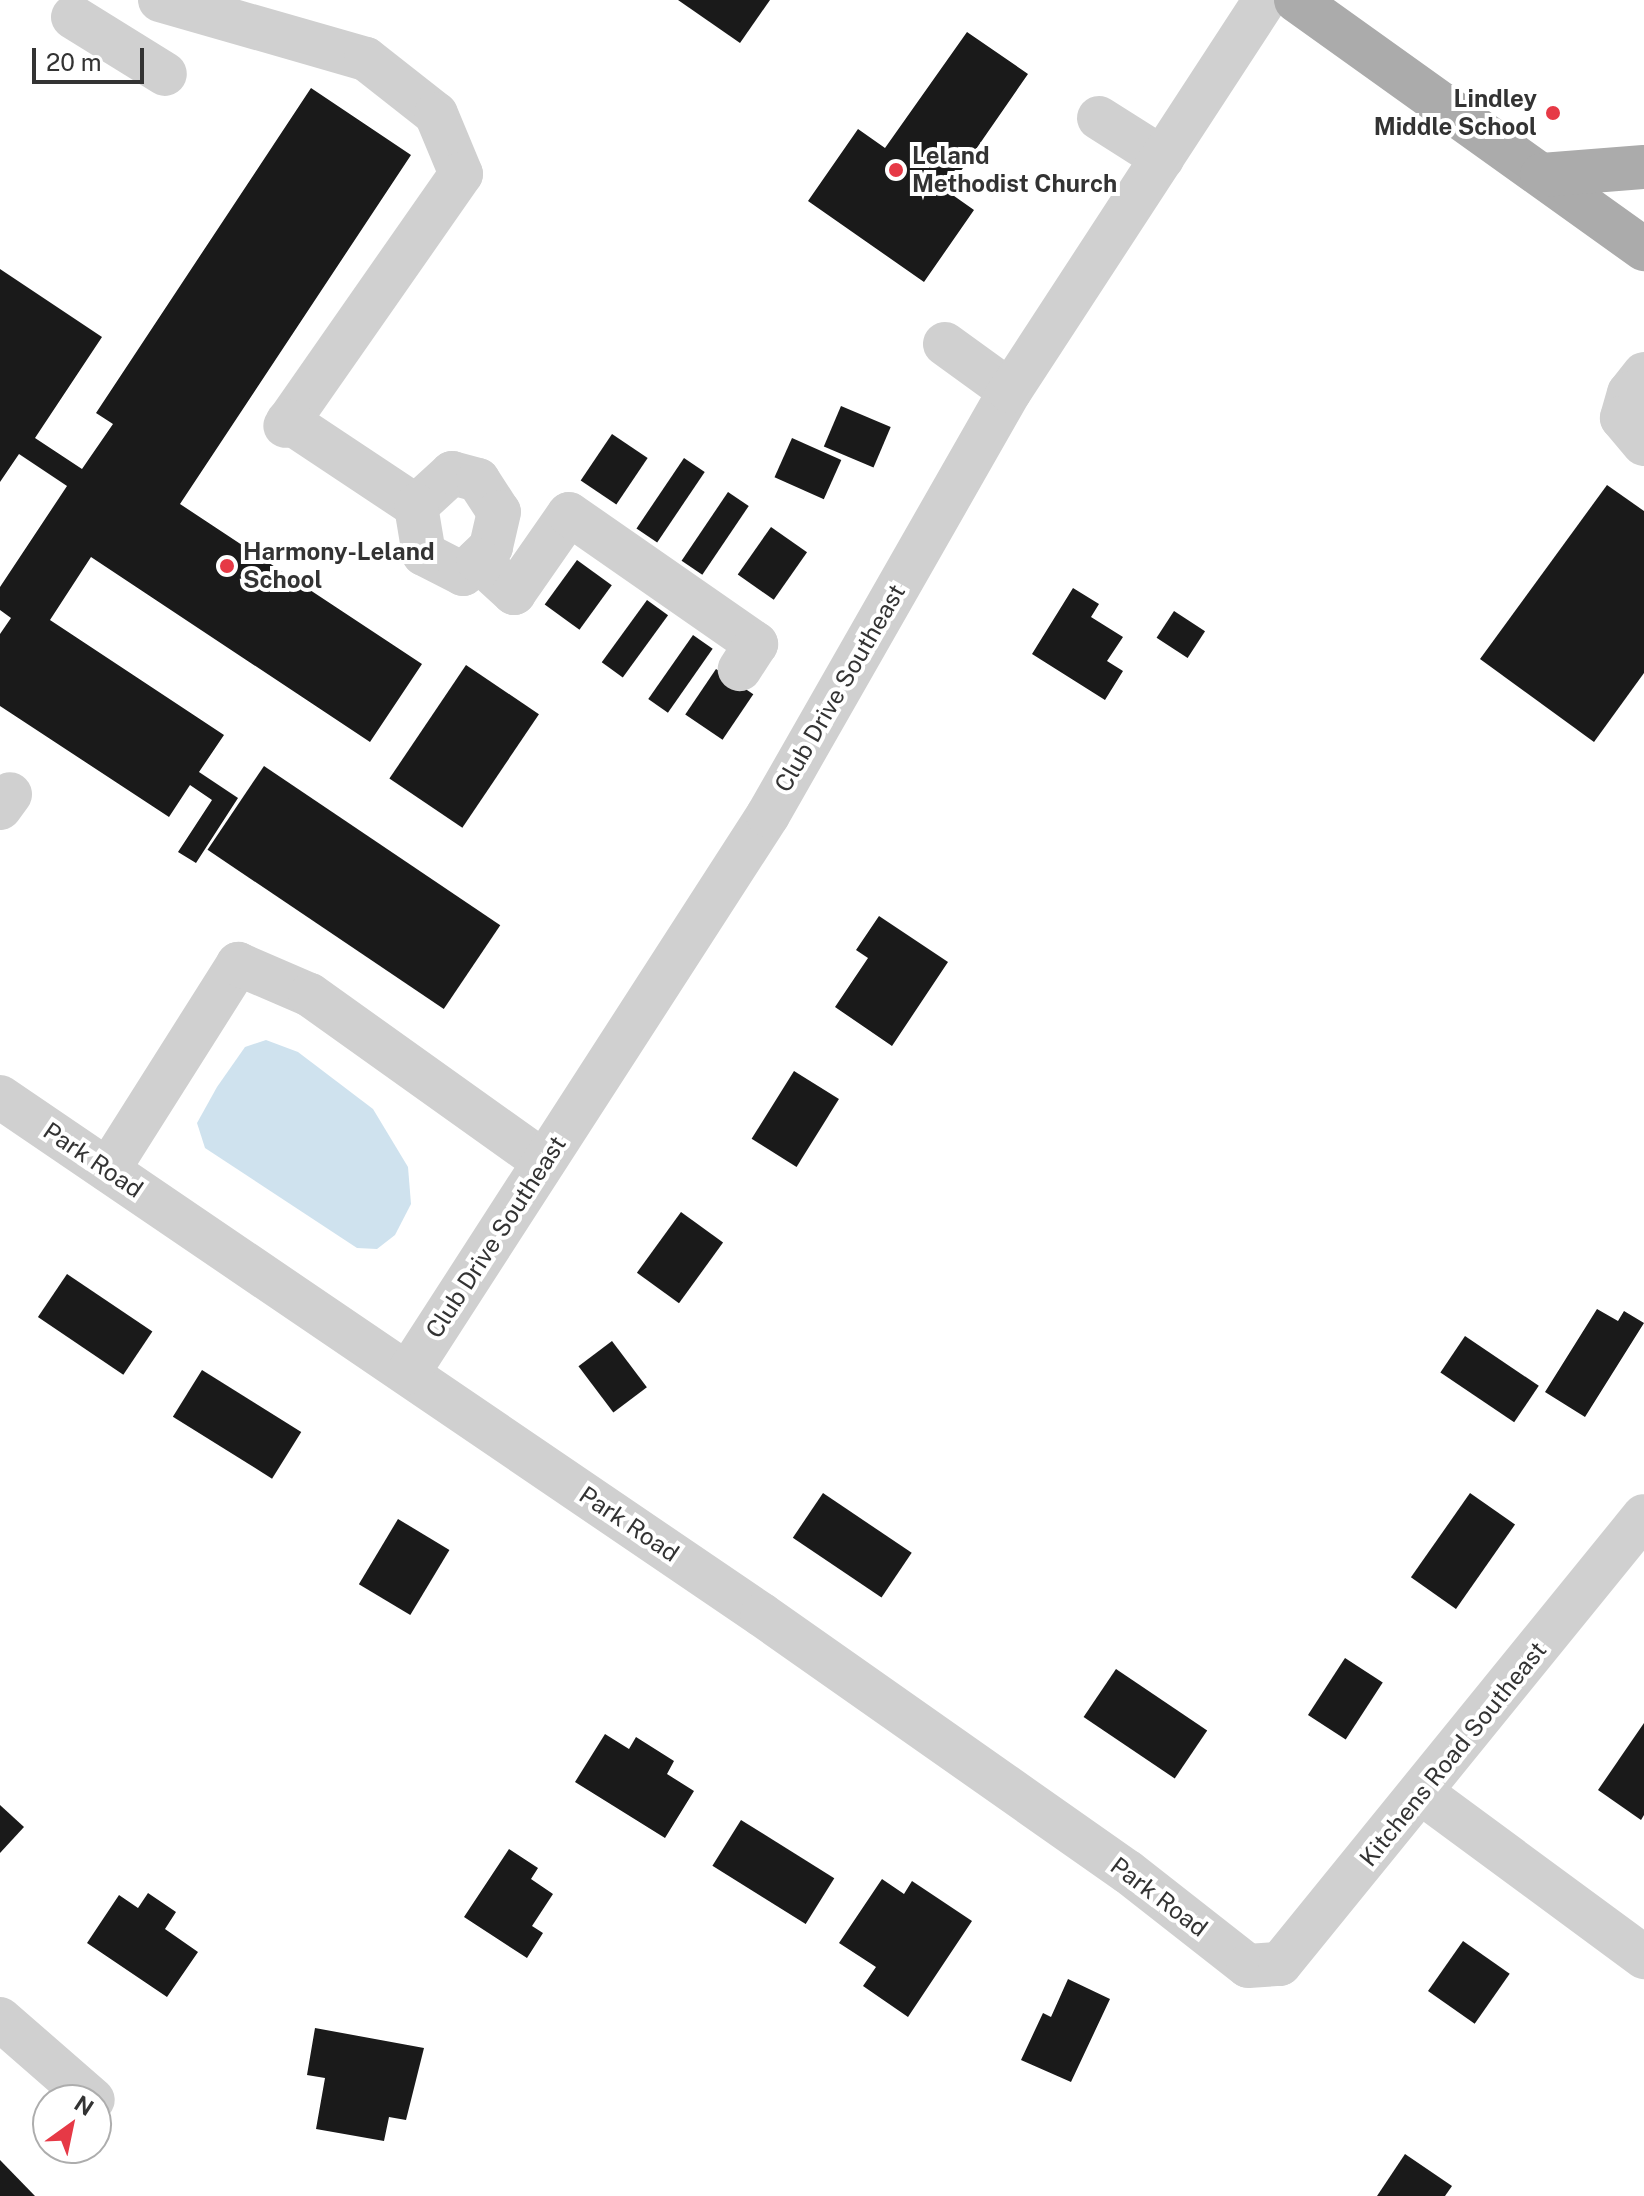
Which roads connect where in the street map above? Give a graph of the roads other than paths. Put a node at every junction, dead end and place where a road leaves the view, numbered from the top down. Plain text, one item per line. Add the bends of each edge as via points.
1 (160, 0) edge
2 (1265, 0) edge
3 (1296, 0) edge
4 (73, 17) dead end
5 (187, 42) junction
6 (1099, 118) dead end
7 (1162, 158) junction
8 (1644, 167) edge
9 (1542, 175) junction
10 (1644, 249) edge
11 (945, 344) dead end
12 (1644, 374) edge
13 (1010, 391) junction
14 (1644, 444) edge
15 (416, 506) junction
16 (478, 560) junction
17 (740, 669) dead end
18 (0, 1097) edge
19 (544, 1162) junction
20 (108, 1170) junction
21 (408, 1373) junction
22 (1644, 1516) edge
23 (1423, 1794) junction
24 (1644, 1957) edge
25 (1248, 1966) joint
26 (0, 2019) edge
27 (75, 2084) edge

1 - 5 street
2 - 7 street, Club Drive Southeast
3 - 9 main road
4 - 5 street
5 - 15 street via 366,59 436,114 461,174 286,424
6 - 7 street
7 - 13 street, Club Drive Southeast
8 - 9 main road
9 - 10 main road
11 - 13 street
12 - 14 street via 1629,393 1622,418
13 - 19 street, Club Drive Southeast via 768,815
15 - 16 street via 424,554 463,574
15 - 16 street via 452,473 478,480 499,512 491,547
16 - 17 street via 514,593 569,514 756,644
18 - 20 street, Park Road
19 - 20 street via 310,995 238,964
19 - 21 street, Club Drive Southeast
20 - 21 street, Park Road
21 - 25 street, Park Road via 1128,1872
22 - 23 street, Kitchens Road Southeast
23 - 24 street
23 - 25 street, Kitchens Road Southeast via 1280,1964
26 - 27 street

